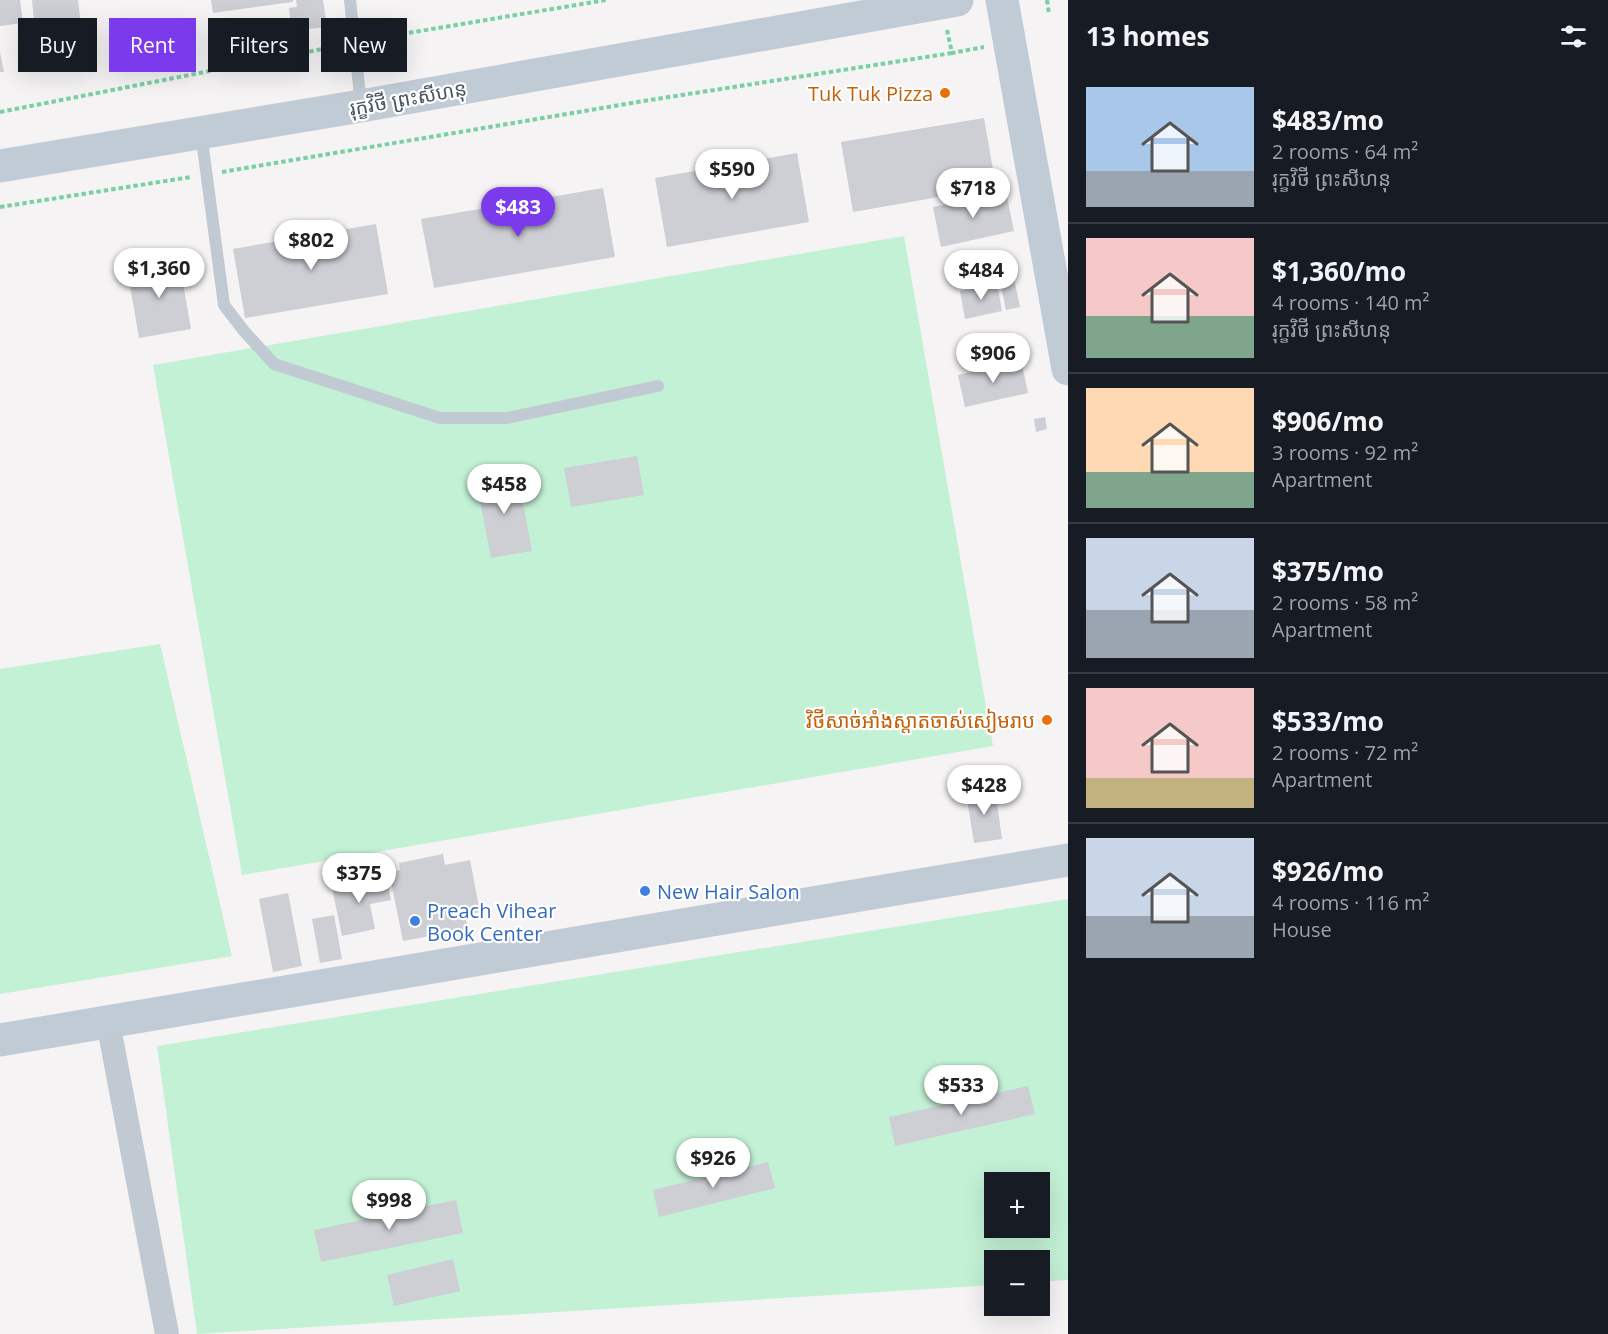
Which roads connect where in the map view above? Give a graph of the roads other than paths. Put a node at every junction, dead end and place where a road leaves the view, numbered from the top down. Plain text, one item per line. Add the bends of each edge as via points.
1 (350, 0) edge
2 (1002, 0) edge
3 (949, 1) edge
4 (361, 106) junction
5 (201, 132) junction
6 (0, 166) edge
7 (1068, 369) edge
8 (658, 386) dead end
9 (1068, 860) edge
10 (108, 1022) junction
11 (0, 1040) edge
12 (167, 1334) edge

1 - 4 lane
2 - 7 main road
3 - 4 main road, រុក្ខវិថី ព្រះសីហនុ
4 - 5 main road, រុក្ខវិថី ព្រះសីហនុ
5 - 6 main road, រុក្ខវិថី ព្រះសីហនុ
5 - 8 lane via 224,305 274,364 440,418 507,418
9 - 10 main road
10 - 11 main road
10 - 12 street

